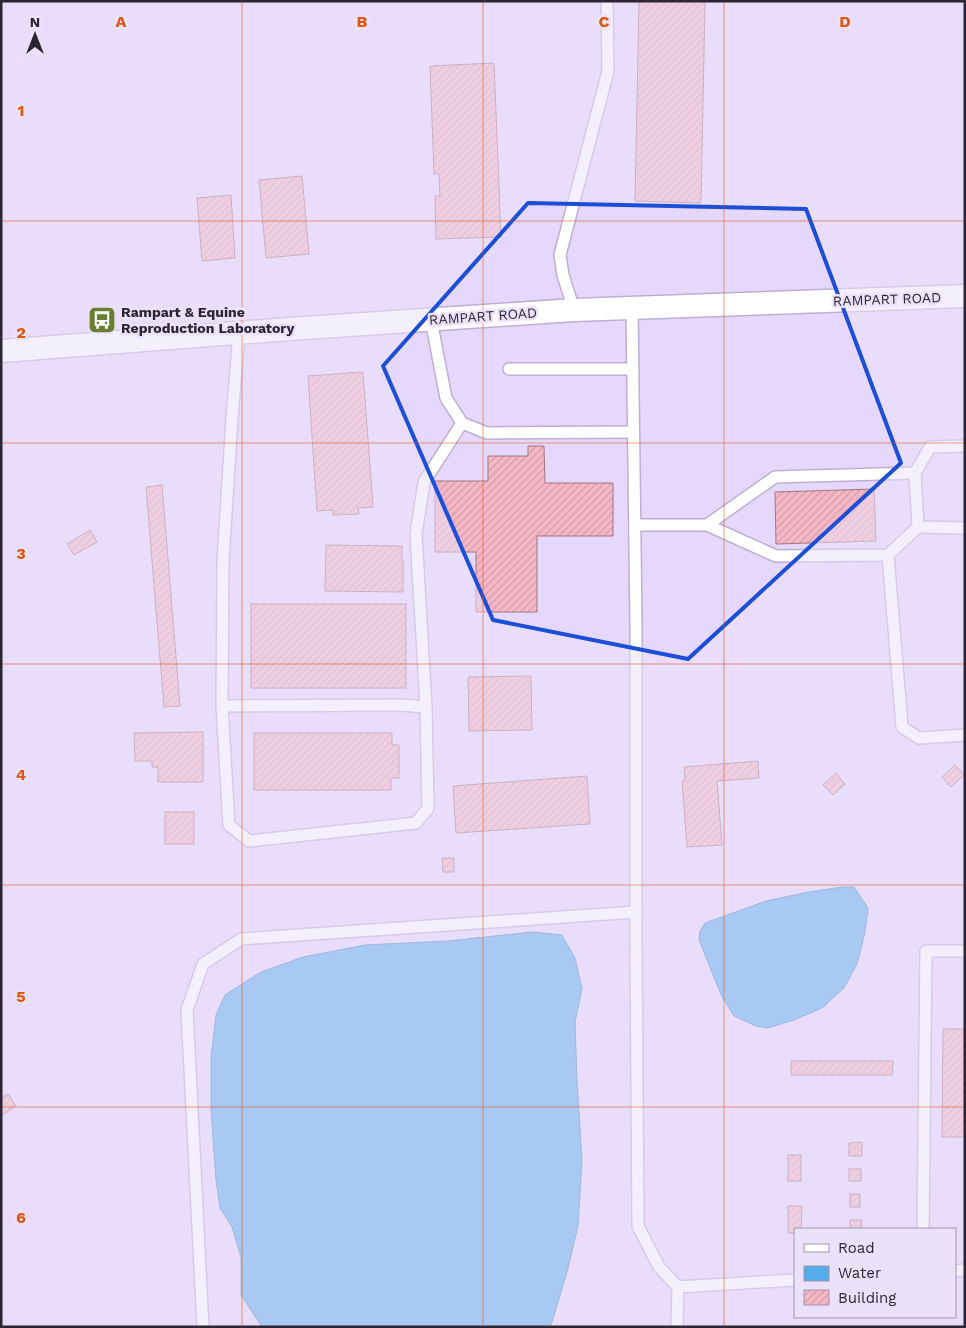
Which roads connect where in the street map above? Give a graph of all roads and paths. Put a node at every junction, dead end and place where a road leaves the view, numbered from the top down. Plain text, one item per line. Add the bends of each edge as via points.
1 (607, 1) edge
2 (965, 296) edge
3 (632, 308) junction
4 (574, 310) junction
5 (431, 320) junction
6 (240, 333) junction
7 (1, 351) edge
8 (509, 369) dead end
9 (632, 369) junction
10 (462, 423) junction
11 (634, 432) junction
12 (965, 446) edge
13 (915, 472) junction
14 (635, 525) junction
15 (707, 525) junction
16 (918, 527) junction
17 (965, 528) edge
18 (888, 555) junction
19 (222, 706) junction
20 (426, 707) junction
21 (965, 735) edge
22 (636, 912) junction
23 (965, 951) edge
24 (923, 1228) edge
25 (794, 1280) edge
26 (678, 1287) junction
27 (203, 1327) edge
28 (677, 1327) edge

1 - 4 lane via 608,71 560,254
2 - 3 street, RAMPART ROAD
3 - 4 street, RAMPART ROAD
3 - 9 lane
4 - 5 street, RAMPART ROAD
5 - 6 street, RAMPART ROAD
5 - 10 lane via 446,398
6 - 7 street, RAMPART ROAD
6 - 19 lane via 223,561
8 - 9 lane
9 - 11 lane
10 - 11 lane via 487,434
10 - 20 lane via 424,482 416,534
11 - 14 lane
12 - 13 lane via 930,447
13 - 15 lane via 775,477
13 - 16 lane
14 - 15 lane
14 - 22 lane
15 - 18 lane via 776,556
16 - 17 lane
16 - 18 lane
18 - 21 lane via 902,727 919,738
19 - 20 lane
19 - 20 lane via 229,825 249,841 416,823 428,808
22 - 26 lane via 638,1226 659,1267
22 - 27 lane via 241,939 202,964 187,1010
23 - 24 lane via 926,951
25 - 26 lane
26 - 28 lane

